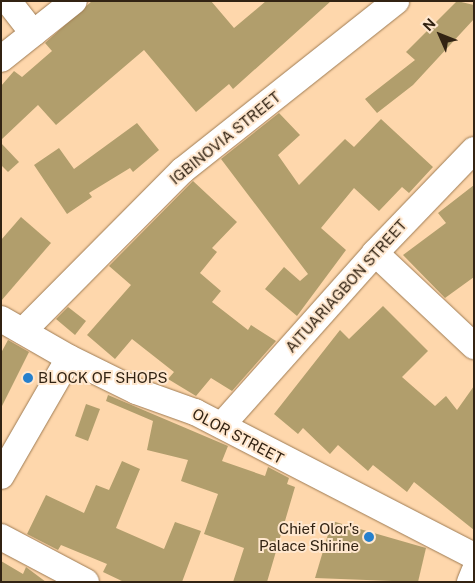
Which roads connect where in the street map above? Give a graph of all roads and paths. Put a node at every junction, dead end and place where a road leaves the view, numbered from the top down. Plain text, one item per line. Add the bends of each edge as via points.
1 (8, 1) edge
2 (74, 1) edge
3 (396, 1) edge
4 (33, 33) junction
5 (1, 59) edge
6 (474, 150) edge
7 (375, 253) junction
8 (12, 325) edge
9 (474, 346) edge
10 (69, 358) junction
11 (222, 426) junction
12 (1, 476) edge
13 (1, 537) edge
14 (474, 556) edge
15 (474, 572) edge
16 (86, 582) edge
17 (470, 582) edge

1 - 4 street
2 - 4 street
3 - 8 street, IGBINOVIA STREET via 183,170
4 - 5 street
6 - 7 street, AITUARIAGBON STREET
7 - 9 street
7 - 11 street, AITUARIAGBON STREET
8 - 10 street, OLOR STREET
10 - 11 street, OLOR STREET
10 - 12 street
11 - 14 street, OLOR STREET
13 - 16 street
15 - 17 street

